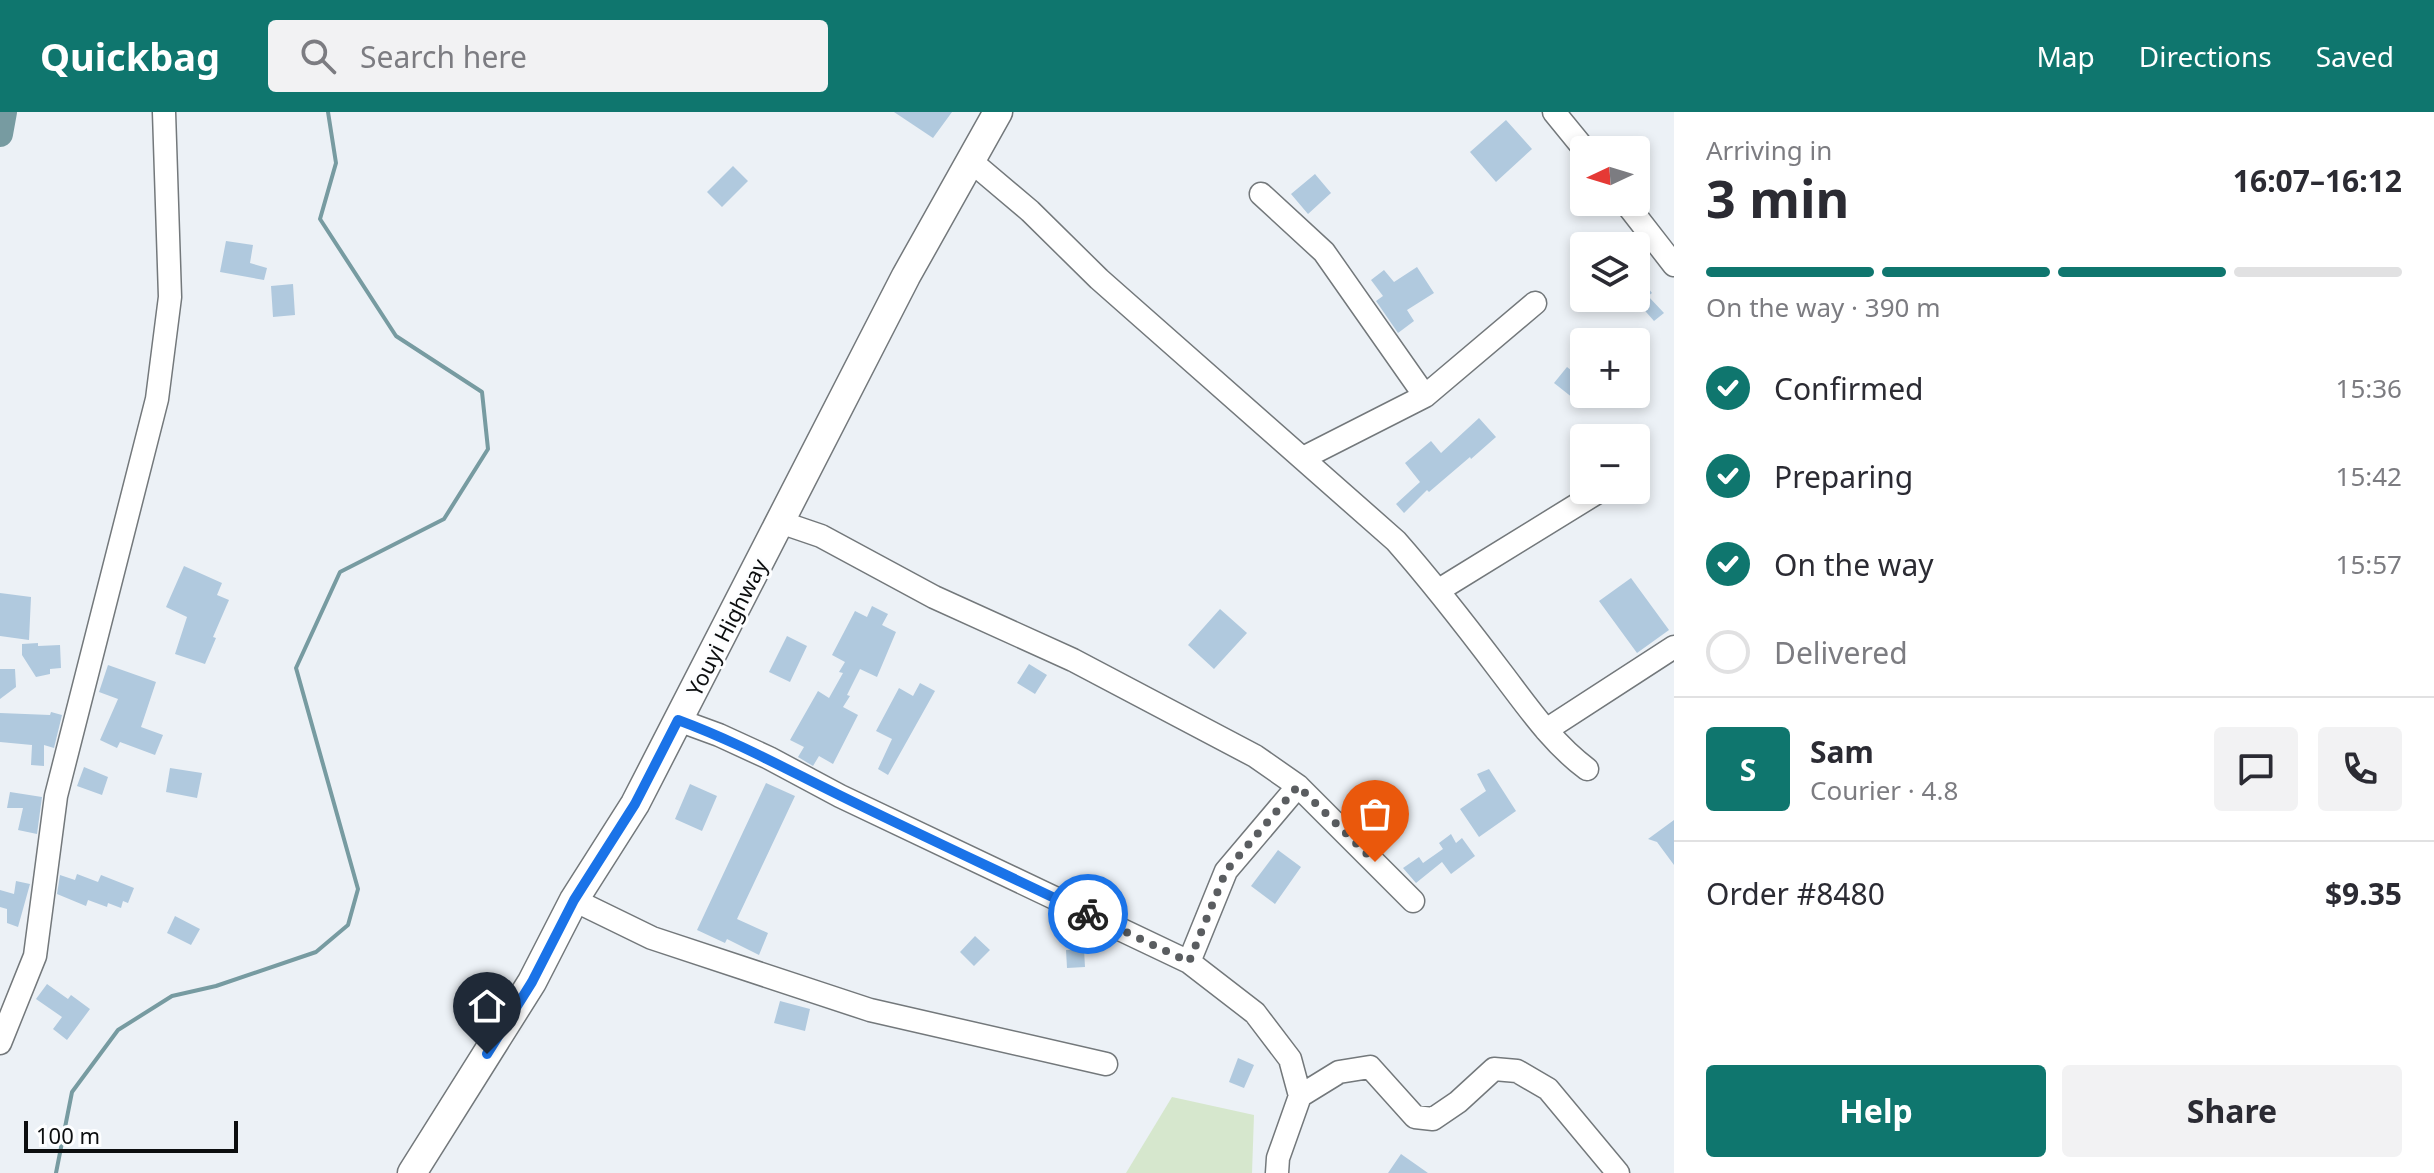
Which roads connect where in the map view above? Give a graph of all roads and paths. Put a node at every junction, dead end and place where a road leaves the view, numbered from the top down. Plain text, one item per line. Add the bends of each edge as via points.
1 (164, 112) edge
2 (998, 112) edge
3 (1554, 112) edge
4 (1574, 136) edge
5 (972, 162) junction
6 (1261, 194) dead end
7 (1636, 216) edge
8 (1674, 265) edge
9 (1535, 303) dead end
10 (1425, 396) junction
11 (1303, 458) junction
12 (1579, 504) edge
13 (780, 522) junction
14 (1439, 590) junction
15 (1674, 647) edge
16 (678, 720) junction
17 (1546, 730) junction
18 (1587, 769) dead end
19 (1298, 786) junction
20 (574, 900) junction
21 (1413, 901) dead end
22 (1189, 962) junction
23 (0, 1043) edge
24 (1106, 1064) dead end
25 (1300, 1096) junction
26 (412, 1173) edge
27 (1277, 1173) edge
28 (1618, 1173) edge

1 - 23 street via 170,297 157,399 56,796 35,956
2 - 5 main road, Youyi Highway
3 - 4 street
5 - 11 street
5 - 13 main road, Youyi Highway via 906,276
6 - 10 street via 1324,252
7 - 8 street
9 - 10 street
10 - 11 street
11 - 14 street via 1396,541
12 - 14 street
13 - 16 main road, Youyi Highway
13 - 19 street via 821,536 934,597 1073,660 1255,756
14 - 17 street
15 - 17 street
16 - 20 main road, Youyi Highway via 635,804
16 - 22 street via 769,758
17 - 18 street
19 - 21 street
19 - 22 street via 1226,871
20 - 24 street via 652,938 870,1010
20 - 26 main road, Youyi Highway via 532,982
22 - 25 street via 1255,1013 1290,1059
25 - 27 street
25 - 28 street via 1339,1072 1370,1067 1415,1117 1433,1119 1494,1069 1517,1071 1548,1089

